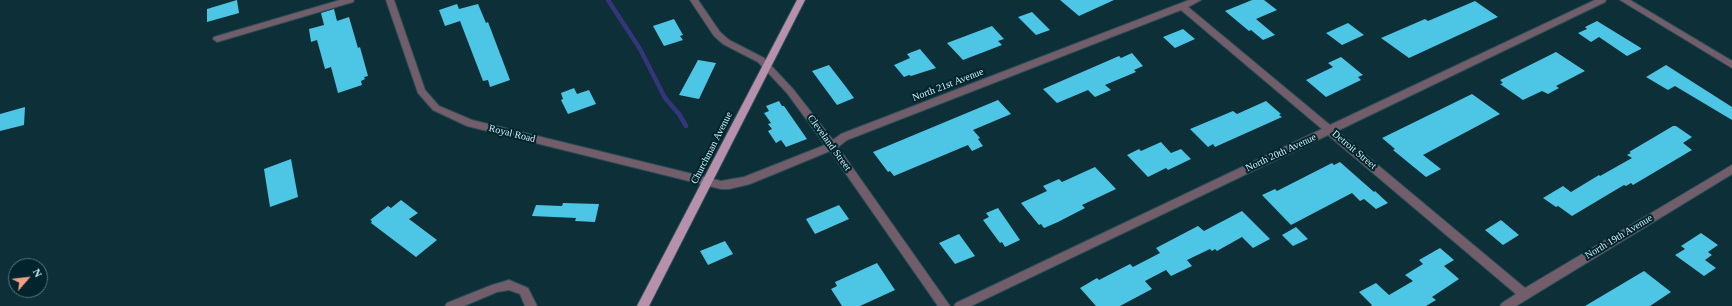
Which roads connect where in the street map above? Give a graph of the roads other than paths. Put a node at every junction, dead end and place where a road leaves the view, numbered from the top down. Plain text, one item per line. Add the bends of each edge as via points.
1 (350, 0) edge
2 (390, 0) edge
3 (694, 0) edge
4 (801, 0) edge
5 (1198, 0) edge
6 (1602, 0) edge
7 (1624, 0) edge
8 (1182, 6) junction
9 (217, 39) dead end
10 (1732, 65) edge
11 (767, 66) junction
12 (1330, 130) junction
13 (832, 146) junction
14 (1732, 169) edge
15 (706, 183) junction
16 (1524, 295) junction
17 (451, 306) edge
18 (530, 306) edge
19 (643, 306) edge
20 (944, 306) edge
21 (960, 306) edge
22 (1506, 306) edge

1 - 9 street
2 - 15 street, Royal Road via 421,91 436,108 470,123
3 - 11 street, Cleveland Street via 717,34
4 - 11 main road, Churchman Avenue
5 - 8 street, North 21st Avenue
6 - 12 street, North 20th Avenue
7 - 10 street
8 - 12 street, Detroit Street
8 - 13 street, North 21st Avenue via 844,137
11 - 13 street, Cleveland Street via 790,91
11 - 15 main road, Churchman Avenue
12 - 16 street, Detroit Street
12 - 21 street, North 20th Avenue
13 - 15 street, North 21st Avenue via 746,181 729,185
13 - 20 street, Cleveland Street
14 - 16 street, North 19th Avenue
15 - 19 main road, Churchman Avenue
16 - 22 street, North 19th Avenue
17 - 18 street via 509,285 524,291

